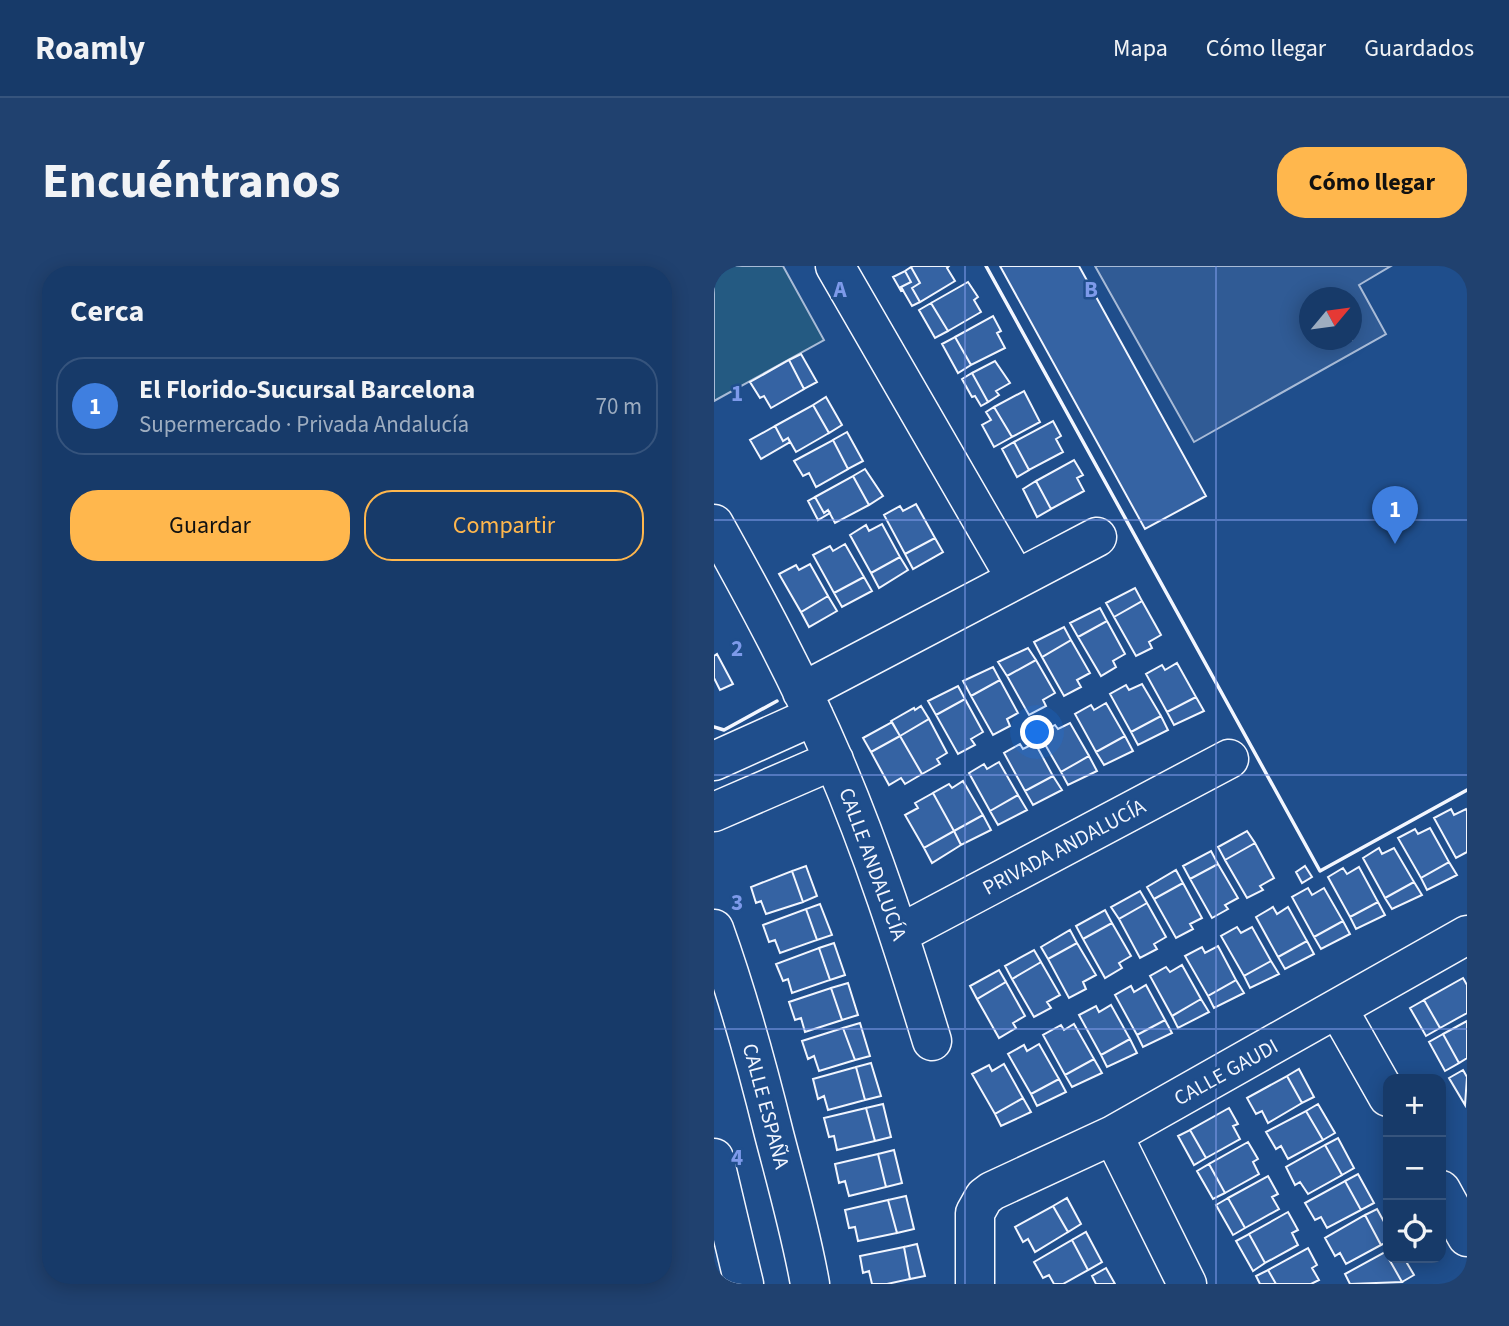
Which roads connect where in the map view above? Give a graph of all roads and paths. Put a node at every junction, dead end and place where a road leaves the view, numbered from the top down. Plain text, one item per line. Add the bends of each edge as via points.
1 (835, 266) edge
2 (714, 524) edge
3 (1097, 537) dead end
4 (1016, 579) junction
5 (808, 704) junction
6 (834, 760) junction
7 (1229, 760) dead end
8 (714, 761) edge
9 (714, 811) edge
10 (714, 929) edge
11 (899, 934) junction
12 (1467, 935) edge
13 (1339, 1009) junction
14 (932, 1041) dead end
15 (1383, 1088) edge
16 (1113, 1135) junction
17 (714, 1158) edge
18 (1446, 1199) edge
19 (1467, 1237) edge
20 (744, 1284) edge
21 (810, 1284) edge
22 (975, 1284) edge
23 (1187, 1284) edge

1 - 4 street
2 - 5 street, CALLE ANDALUCÍA
3 - 4 street
4 - 5 street
5 - 6 street, CALLE ANDALUCÍA
5 - 8 street
6 - 9 street
6 - 11 street, CALLE ANDALUCÍA
7 - 11 street, PRIVADA ANDALUCÍA
10 - 21 street, CALLE ESPAÑA via 762,1087
11 - 14 street, CALLE ANDALUCÍA
12 - 13 street, CALLE GAUDI
13 - 15 street
13 - 16 street, CALLE GAUDI
16 - 22 street, CALLE GAUDI via 984,1197 975,1213
16 - 23 street
17 - 20 street
18 - 19 street

